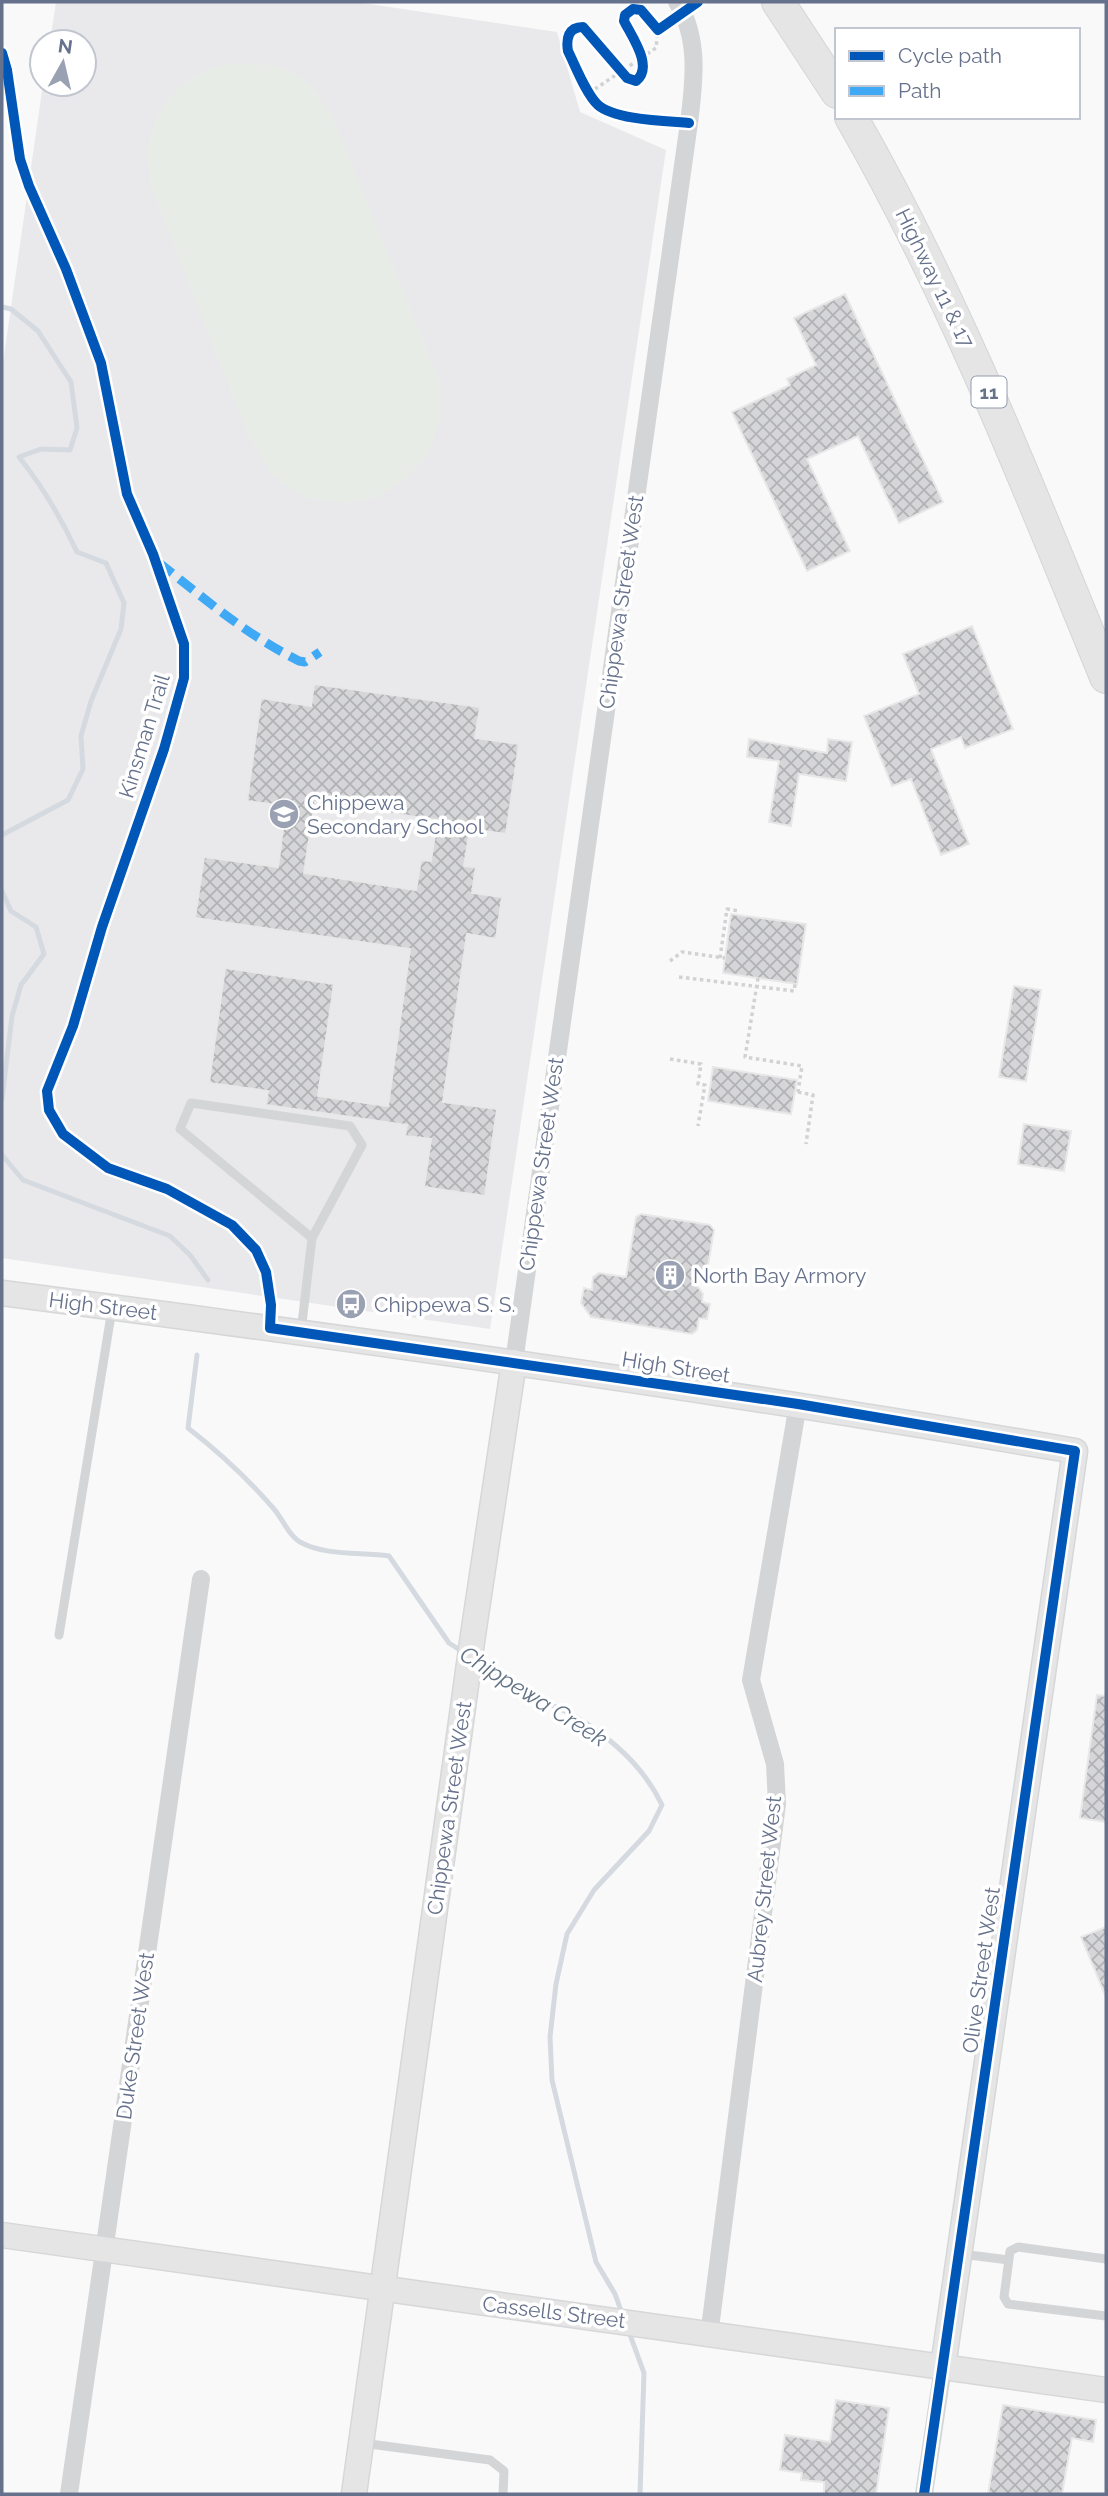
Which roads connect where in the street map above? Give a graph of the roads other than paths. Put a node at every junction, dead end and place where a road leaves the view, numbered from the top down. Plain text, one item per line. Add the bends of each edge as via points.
1 (677, 2) edge
2 (778, 2) edge
3 (789, 2) edge
4 (805, 41) junction
5 (835, 89) edge
6 (852, 119) edge
7 (1106, 677) edge
8 (312, 1238) junction
9 (2, 1293) edge
10 (113, 1307) junction
11 (301, 1332) junction
12 (514, 1362) junction
13 (798, 1404) junction
14 (1075, 1451) joint
15 (201, 1579) dead end
16 (59, 1634) dead end
17 (2, 2235) edge
18 (105, 2250) junction
19 (959, 2253) junction
20 (1106, 2259) edge
21 (1009, 2260) junction
22 (381, 2290) junction
23 (1106, 2316) edge
24 (709, 2336) junction
25 (943, 2367) junction
26 (1106, 2390) edge
27 (361, 2443) junction
28 (69, 2494) edge
29 (354, 2494) edge
30 (503, 2494) edge
31 (924, 2494) edge

1 - 12 street, Chippewa Street West via 694,60 690,123
2 - 4 highway
3 - 4 highway
4 - 5 highway
6 - 7 highway, Highway 11 & 17 / 11 via 976,361
8 - 8 lane via 362,1145 351,1126 191,1103 180,1129
8 - 11 lane
9 - 10 street, High Street
10 - 11 street, High Street
10 - 16 lane
11 - 12 street, High Street
12 - 13 street, High Street
12 - 22 street, Chippewa Street West
13 - 14 street, High Street
13 - 24 street, Aubrey Street West via 751,1680 775,1763 777,1804
14 - 19 street, Olive Street West
15 - 18 street, Duke Street West
17 - 18 street, Cassells Street
18 - 22 street, Cassells Street
18 - 28 street, Duke Street West
19 - 21 lane
19 - 25 street, Olive Street West
20 - 21 lane via 1018,2247 1010,2251
21 - 23 lane via 1004,2297 1008,2304
22 - 24 street, Cassells Street
22 - 27 street, Chippewa Street West
24 - 25 street, Cassells Street
25 - 26 street, Cassells Street
25 - 31 street, Olive Street West
27 - 29 street, Chippewa Street West
27 - 30 lane via 490,2460 504,2471

